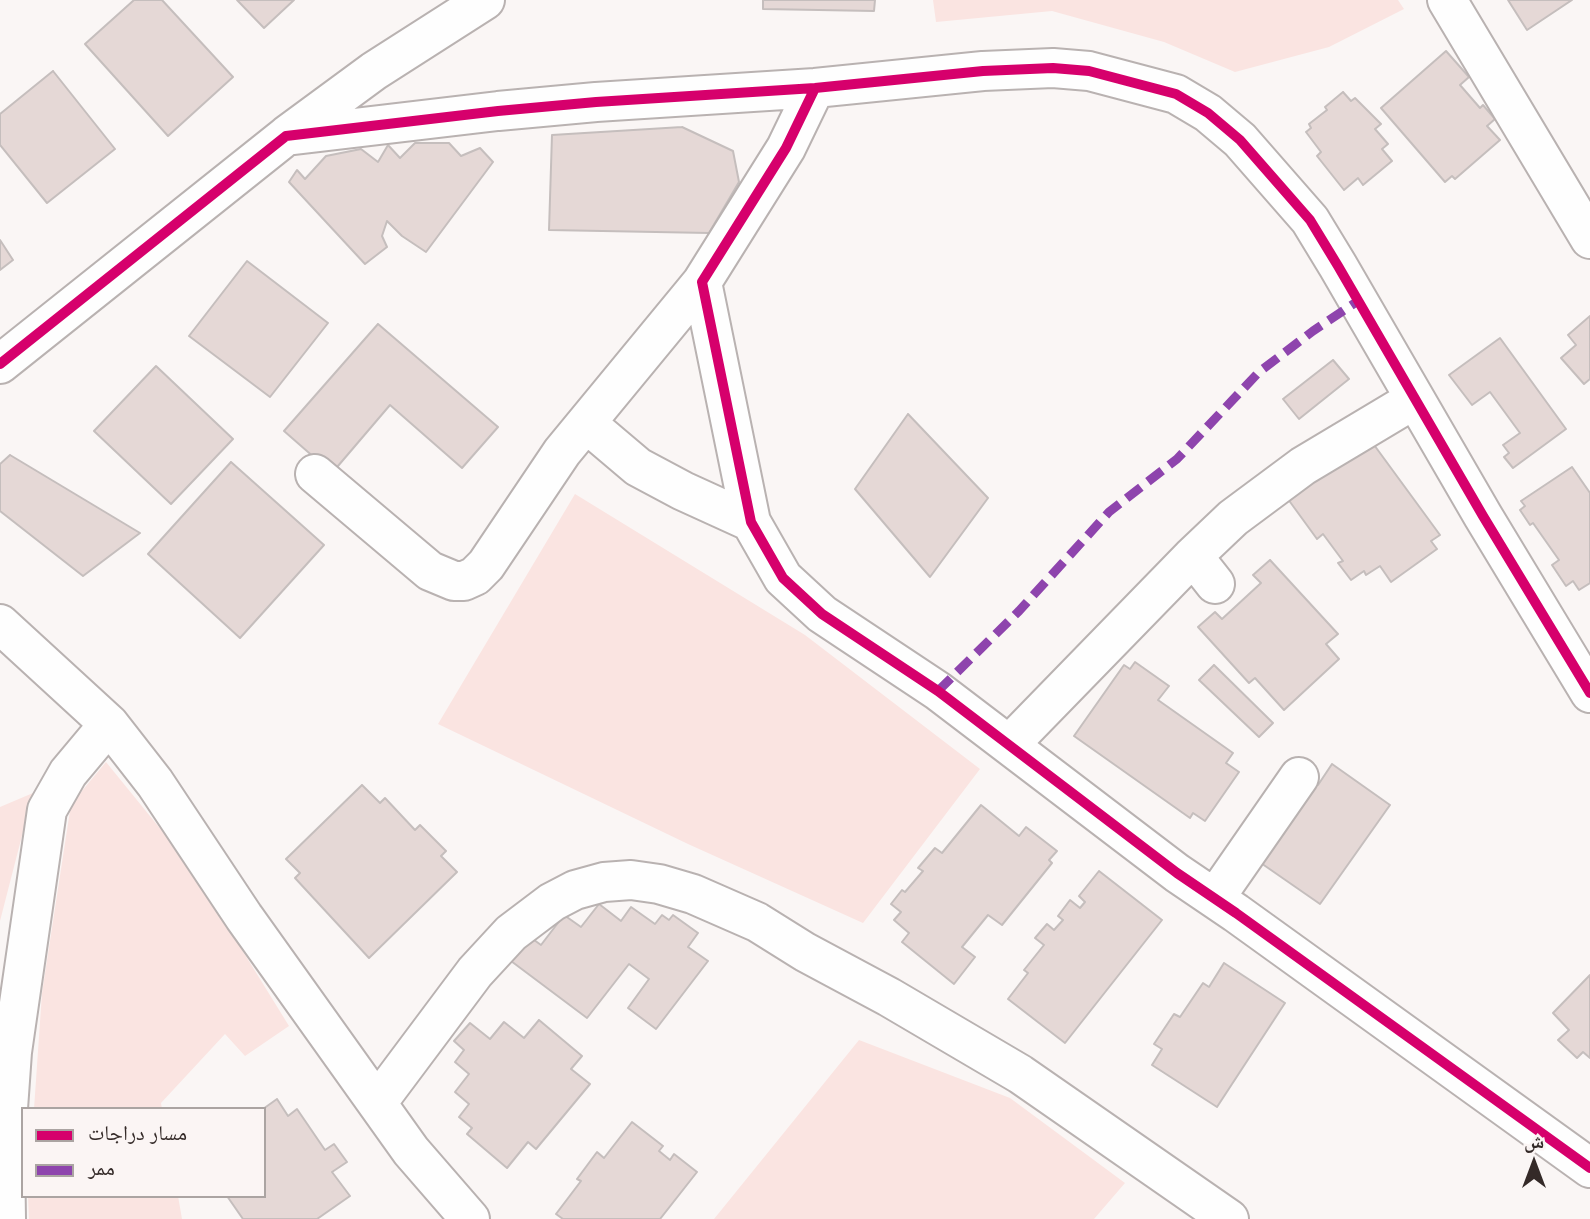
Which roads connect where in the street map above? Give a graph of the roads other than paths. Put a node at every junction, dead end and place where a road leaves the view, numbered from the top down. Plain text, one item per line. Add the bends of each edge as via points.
1 (485, 0) edge
2 (1447, 0) edge
3 (815, 88) junction
4 (286, 136) junction
5 (1590, 239) edge
6 (702, 282) junction
7 (0, 365) edge
8 (1415, 399) junction
9 (586, 423) junction
10 (315, 474) dead end
11 (751, 522) junction
12 (0, 624) edge
13 (1590, 693) edge
14 (109, 724) junction
15 (1010, 744) junction
16 (1299, 777) dead end
17 (1214, 898) junction
18 (377, 1103) junction
19 (1590, 1168) edge
20 (6, 1219) edge
21 (470, 1219) edge
22 (1229, 1219) edge

1 - 4 street via 374,71
2 - 5 street
3 - 4 street via 584,103
3 - 6 street via 786,148
3 - 8 street via 1053,68 1089,71 1176,94 1240,140 1310,220
4 - 7 street
6 - 9 street
6 - 11 street
8 - 13 street
8 - 15 street via 1303,466 1233,518 1204,570
9 - 10 street via 486,565 464,581 430,571
9 - 11 street via 638,467
11 - 15 street via 783,578 822,614
12 - 14 street
14 - 18 street
14 - 20 street via 68,773 47,810 12,1052
15 - 17 street
16 - 17 street
17 - 19 street
18 - 21 street
18 - 22 street via 475,972 511,933 575,890 631,880 693,894 757,922 1020,1074

